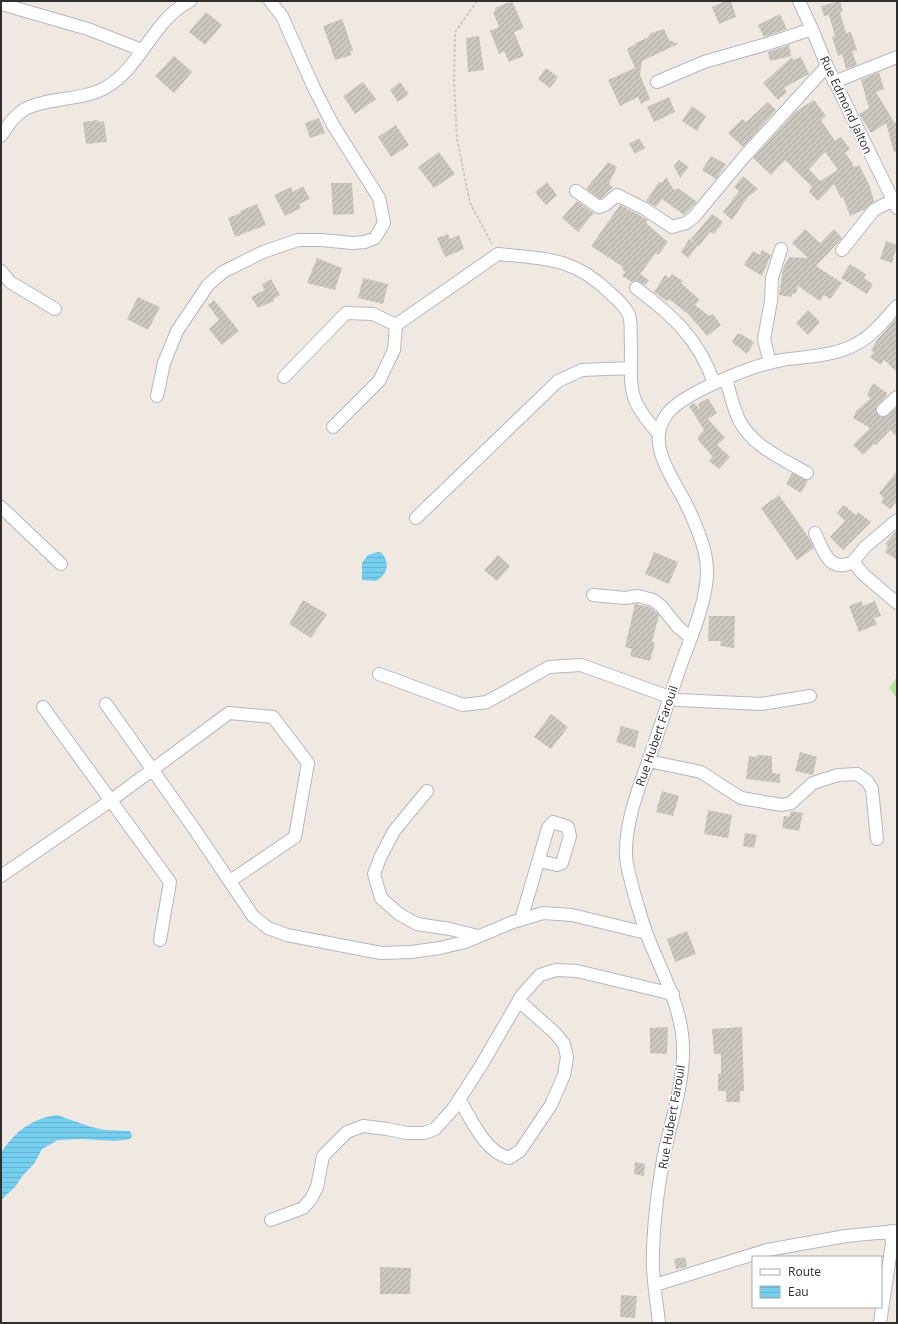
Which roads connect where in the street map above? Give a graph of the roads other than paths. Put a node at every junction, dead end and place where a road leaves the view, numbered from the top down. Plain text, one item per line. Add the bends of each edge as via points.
1 (190, 1) edge
2 (270, 1) edge
3 (799, 1) edge
4 (1, 2) edge
5 (812, 29) junction
6 (142, 50) junction
7 (897, 57) edge
8 (827, 66) junction
9 (657, 82) dead end
10 (834, 82) junction
11 (1, 136) edge
12 (576, 191) dead end
13 (895, 204) edge
14 (781, 249) dead end
15 (842, 250) dead end
16 (1, 271) edge
17 (636, 288) dead end
18 (897, 306) edge
19 (55, 309) dead end
20 (396, 325) junction
21 (770, 363) junction
22 (631, 368) junction
23 (284, 377) dead end
24 (726, 378) junction
25 (714, 383) junction
26 (157, 396) dead end
27 (897, 397) edge
28 (883, 410) dead end
29 (333, 427) dead end
30 (659, 434) junction
31 (807, 473) dead end
32 (1, 507) edge
33 (416, 518) dead end
34 (897, 520) edge
35 (815, 533) dead end
36 (853, 562) junction
37 (60, 564) dead end
38 (593, 595) dead end
39 (897, 603) edge
40 (691, 638) junction
41 (379, 674) dead end
42 (810, 696) dead end
43 (670, 698) junction
44 (106, 704) dead end
45 (43, 707) dead end
46 (648, 761) junction
47 (153, 770) junction
48 (427, 791) dead end
49 (110, 801) junction
50 (877, 839) dead end
51 (539, 861) dead end
52 (1, 876) edge
53 (230, 881) junction
54 (521, 920) junction
55 (646, 933) junction
56 (478, 936) junction
57 (160, 940) dead end
58 (673, 994) junction
59 (519, 1001) junction
60 (459, 1100) junction
61 (271, 1220) dead end
62 (894, 1231) edge
63 (655, 1285) junction
64 (659, 1323) edge
65 (880, 1323) edge

1 - 6 street via 164,22
2 - 26 street via 282,16 333,126 379,198 384,223 375,238 366,242 298,240 263,252 224,272 208,285 177,331 164,363
3 - 5 street, Rue Edmond Jalton
4 - 6 street
5 - 8 street, Rue Edmond Jalton
5 - 9 street via 704,62
6 - 11 street via 128,69 106,87 81,97 25,109 8,124
7 - 10 street
8 - 10 street, Rue Edmond Jalton
8 - 12 street via 686,224 672,227 667,225 645,209 617,195 599,207
10 - 13 street, Rue Edmond Jalton
13 - 15 street via 874,210
14 - 21 street via 772,278 771,301 764,330 765,347
16 - 19 street via 10,282
17 - 25 street via 655,302 688,334 708,365
18 - 21 street, Rue Hubert Farouil via 858,344 838,352
20 - 22 street via 498,254 569,264 604,287 629,316
20 - 23 street via 373,314 346,313
20 - 29 street via 394,350 379,381
21 - 24 street, Rue Hubert Farouil
22 - 30 street via 634,401 642,415
22 - 33 street via 582,370 558,381
24 - 25 street, Rue Hubert Farouil
24 - 31 street via 732,404 751,436
25 - 30 street, Rue Hubert Farouil via 669,411 662,422
27 - 28 street
30 - 40 street, Rue Hubert Farouil via 659,448 686,504 705,554 707,578
32 - 37 street
34 - 36 street via 865,547
35 - 36 street via 827,559 832,563
36 - 39 street via 869,580
38 - 40 street via 625,598 638,596 653,600
40 - 43 street, Rue Hubert Farouil
41 - 43 street via 462,705 487,702 548,666 581,666 610,674
42 - 43 street via 761,704
43 - 46 street, Rue Hubert Farouil
44 - 47 street
45 - 49 street
46 - 50 street via 701,772 741,798 782,805 791,803 813,783 838,775 857,774 867,781 872,789
46 - 55 street, Rue Hubert Farouil via 634,801 626,840 626,859
47 - 49 street
47 - 53 street
47 - 53 street via 228,713 273,717 308,763 295,837
48 - 56 street via 394,831 380,858 374,874 381,898 399,914 417,924
49 - 52 street
49 - 57 street via 170,882
51 - 54 street
53 - 56 street via 252,916 268,928 287,935 381,953 440,948
54 - 55 street via 543,913 572,915
54 - 56 street
55 - 58 street, Rue Hubert Farouil
58 - 59 street via 577,971 556,970 540,975
58 - 63 street, Rue Hubert Farouil via 683,1046 681,1074 662,1164 655,1222
59 - 60 street
59 - 60 street via 564,1044 567,1057 564,1075 551,1105 520,1151 509,1158 498,1155 488,1145
60 - 61 street via 435,1129 424,1133 363,1126 347,1132 323,1156 316,1187 303,1208
62 - 63 street via 846,1236 767,1250
62 - 65 street
63 - 64 street, Rue Hubert Farouil

